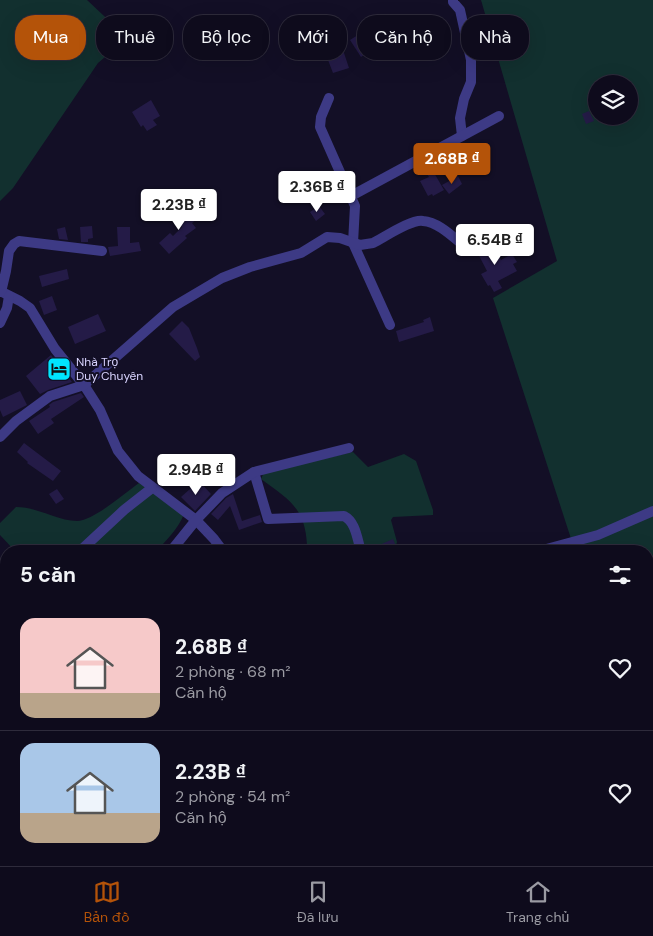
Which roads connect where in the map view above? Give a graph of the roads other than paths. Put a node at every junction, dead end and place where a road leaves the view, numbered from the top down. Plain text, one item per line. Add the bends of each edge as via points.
1 (453, 0) edge
2 (329, 98) dead end
3 (499, 116) dead end
4 (462, 136) junction
5 (351, 196) junction
6 (353, 243) junction
7 (463, 245) dead end
8 (102, 251) dead end
9 (3, 293) edge
10 (0, 323) edge
11 (390, 325) dead end
12 (84, 385) junction
13 (0, 437) edge
14 (348, 448) dead end
15 (254, 472) junction
16 (152, 488) junction
17 (653, 511) edge
18 (196, 520) junction
19 (86, 545) edge
20 (176, 545) edge
21 (218, 545) edge
22 (359, 545) edge
23 (561, 545) edge

1 - 4 street via 460,10 471,60 470,82 460,118
2 - 5 street via 320,127
3 - 4 street
4 - 5 street
5 - 6 street via 355,206
6 - 7 street via 373,243 423,220
6 - 11 street
6 - 12 street via 327,237 301,253 222,278 174,307
8 - 9 street via 19,241 9,251
9 - 10 street via 7,308
9 - 12 street via 30,308 55,349
12 - 13 street via 50,396
12 - 16 street via 100,410 118,451
14 - 15 street
15 - 18 street via 222,493
15 - 22 street via 268,519 344,516 350,519
16 - 18 street
16 - 19 street
17 - 23 street via 598,535
18 - 20 street
18 - 21 street

